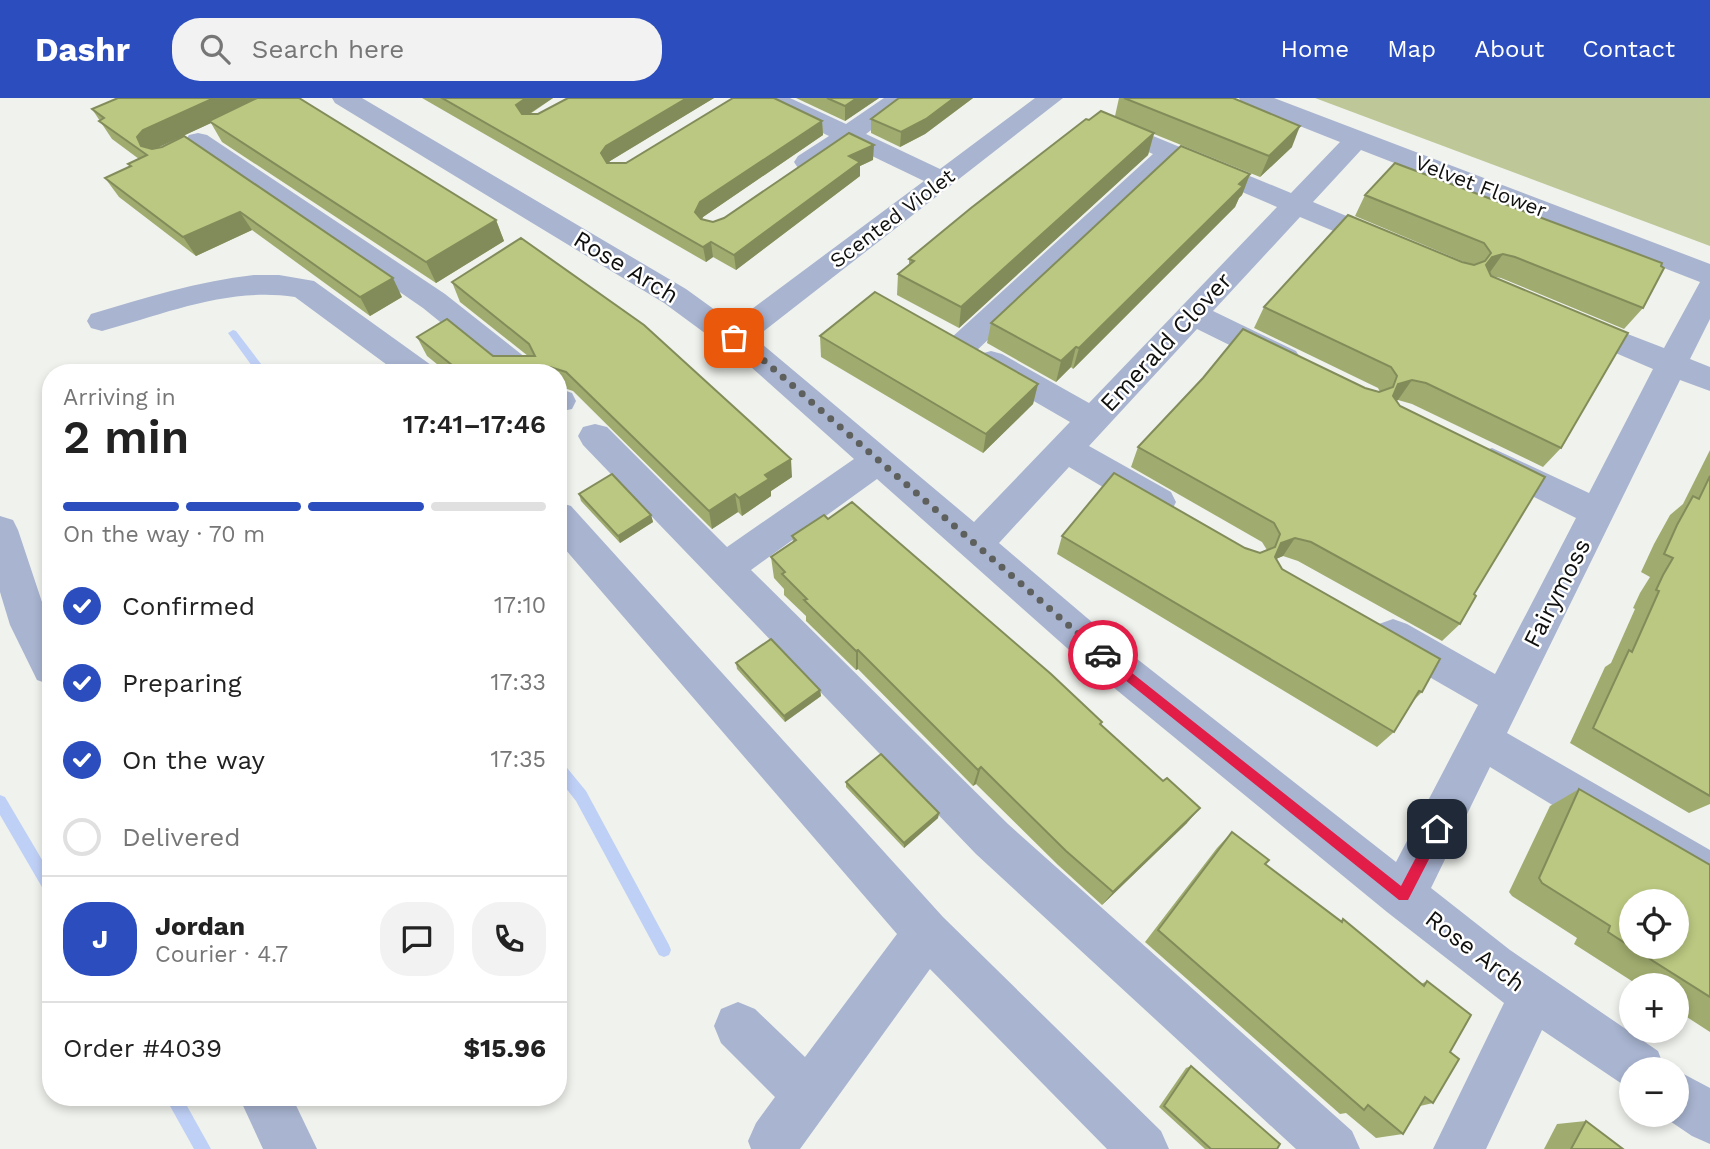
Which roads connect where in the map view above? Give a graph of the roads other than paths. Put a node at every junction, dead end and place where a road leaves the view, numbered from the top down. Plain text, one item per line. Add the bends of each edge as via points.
1 (344, 98) edge
2 (770, 98) edge
3 (901, 98) edge
4 (1051, 98) edge
5 (1251, 98) edge
6 (1108, 126) edge
7 (848, 135) junction
8 (1357, 139) junction
9 (198, 141) dead end
10 (1171, 152) junction
11 (781, 180) edge
12 (943, 180) junction
13 (1294, 203) junction
14 (1408, 252) edge
15 (1710, 275) edge
16 (1710, 289) edge
17 (1551, 313) edge
18 (1192, 314) junction
19 (102, 321) dead end
20 (734, 338) junction
21 (408, 364) edge
22 (515, 364) edge
23 (1673, 364) junction
24 (1316, 374) edge
25 (1710, 380) edge
26 (1094, 420) junction
27 (595, 436) dead end
28 (1461, 446) edge
29 (1066, 449) junction
30 (878, 460) junction
31 (1598, 513) junction
32 (1191, 521) edge
33 (567, 526) edge
34 (0, 530) edge
35 (975, 545) junction
36 (725, 568) junction
37 (1357, 616) edge
38 (42, 650) edge
39 (1503, 699) junction
40 (1482, 740) junction
41 (1708, 866) edge
42 (1403, 896) junction
43 (927, 933) junction
44 (1533, 995) junction
45 (738, 1026) dead end
46 (1623, 1057) edge
47 (808, 1095) junction
48 (1689, 1104) edge
49 (269, 1106) edge
50 (1710, 1118) edge
51 (774, 1141) dead end
52 (291, 1149) edge
53 (1143, 1149) edge
54 (1334, 1149) edge
55 (1459, 1149) edge

1 - 20 street, Rose Arch via 545,232 675,296
2 - 7 street
3 - 7 street
4 - 12 street, Scented Violet
5 - 8 street, Velvet Flower
6 - 10 street
7 - 11 street
7 - 12 street
8 - 13 street, Emerald Clover
8 - 15 street, Velvet Flower
9 - 22 street via 445,294
10 - 13 street
10 - 26 street via 951,340
12 - 20 street, Scented Violet
13 - 14 street
13 - 18 street, Emerald Clover
16 - 23 street, Fairymoss
17 - 23 street
18 - 24 street
18 - 26 street, Emerald Clover
19 - 21 street via 232,286 280,282 303,288
20 - 30 street, Rose Arch
23 - 25 street
23 - 31 street, Fairymoss
26 - 29 street, Emerald Clover
27 - 36 street
28 - 31 street
29 - 32 street
29 - 35 street, Emerald Clover
30 - 35 street, Rose Arch
30 - 36 street
31 - 39 street, Fairymoss
33 - 43 street
34 - 38 street via 29,625
35 - 42 street, Rose Arch via 1099,652
36 - 54 street via 992,839
37 - 39 street
39 - 40 street, Fairymoss
40 - 41 street
40 - 42 street, Fairymoss
42 - 44 street, Rose Arch
43 - 47 street
43 - 53 street
44 - 46 street, Rose Arch
44 - 55 street
45 - 47 street
47 - 51 street
48 - 50 street
49 - 52 street

